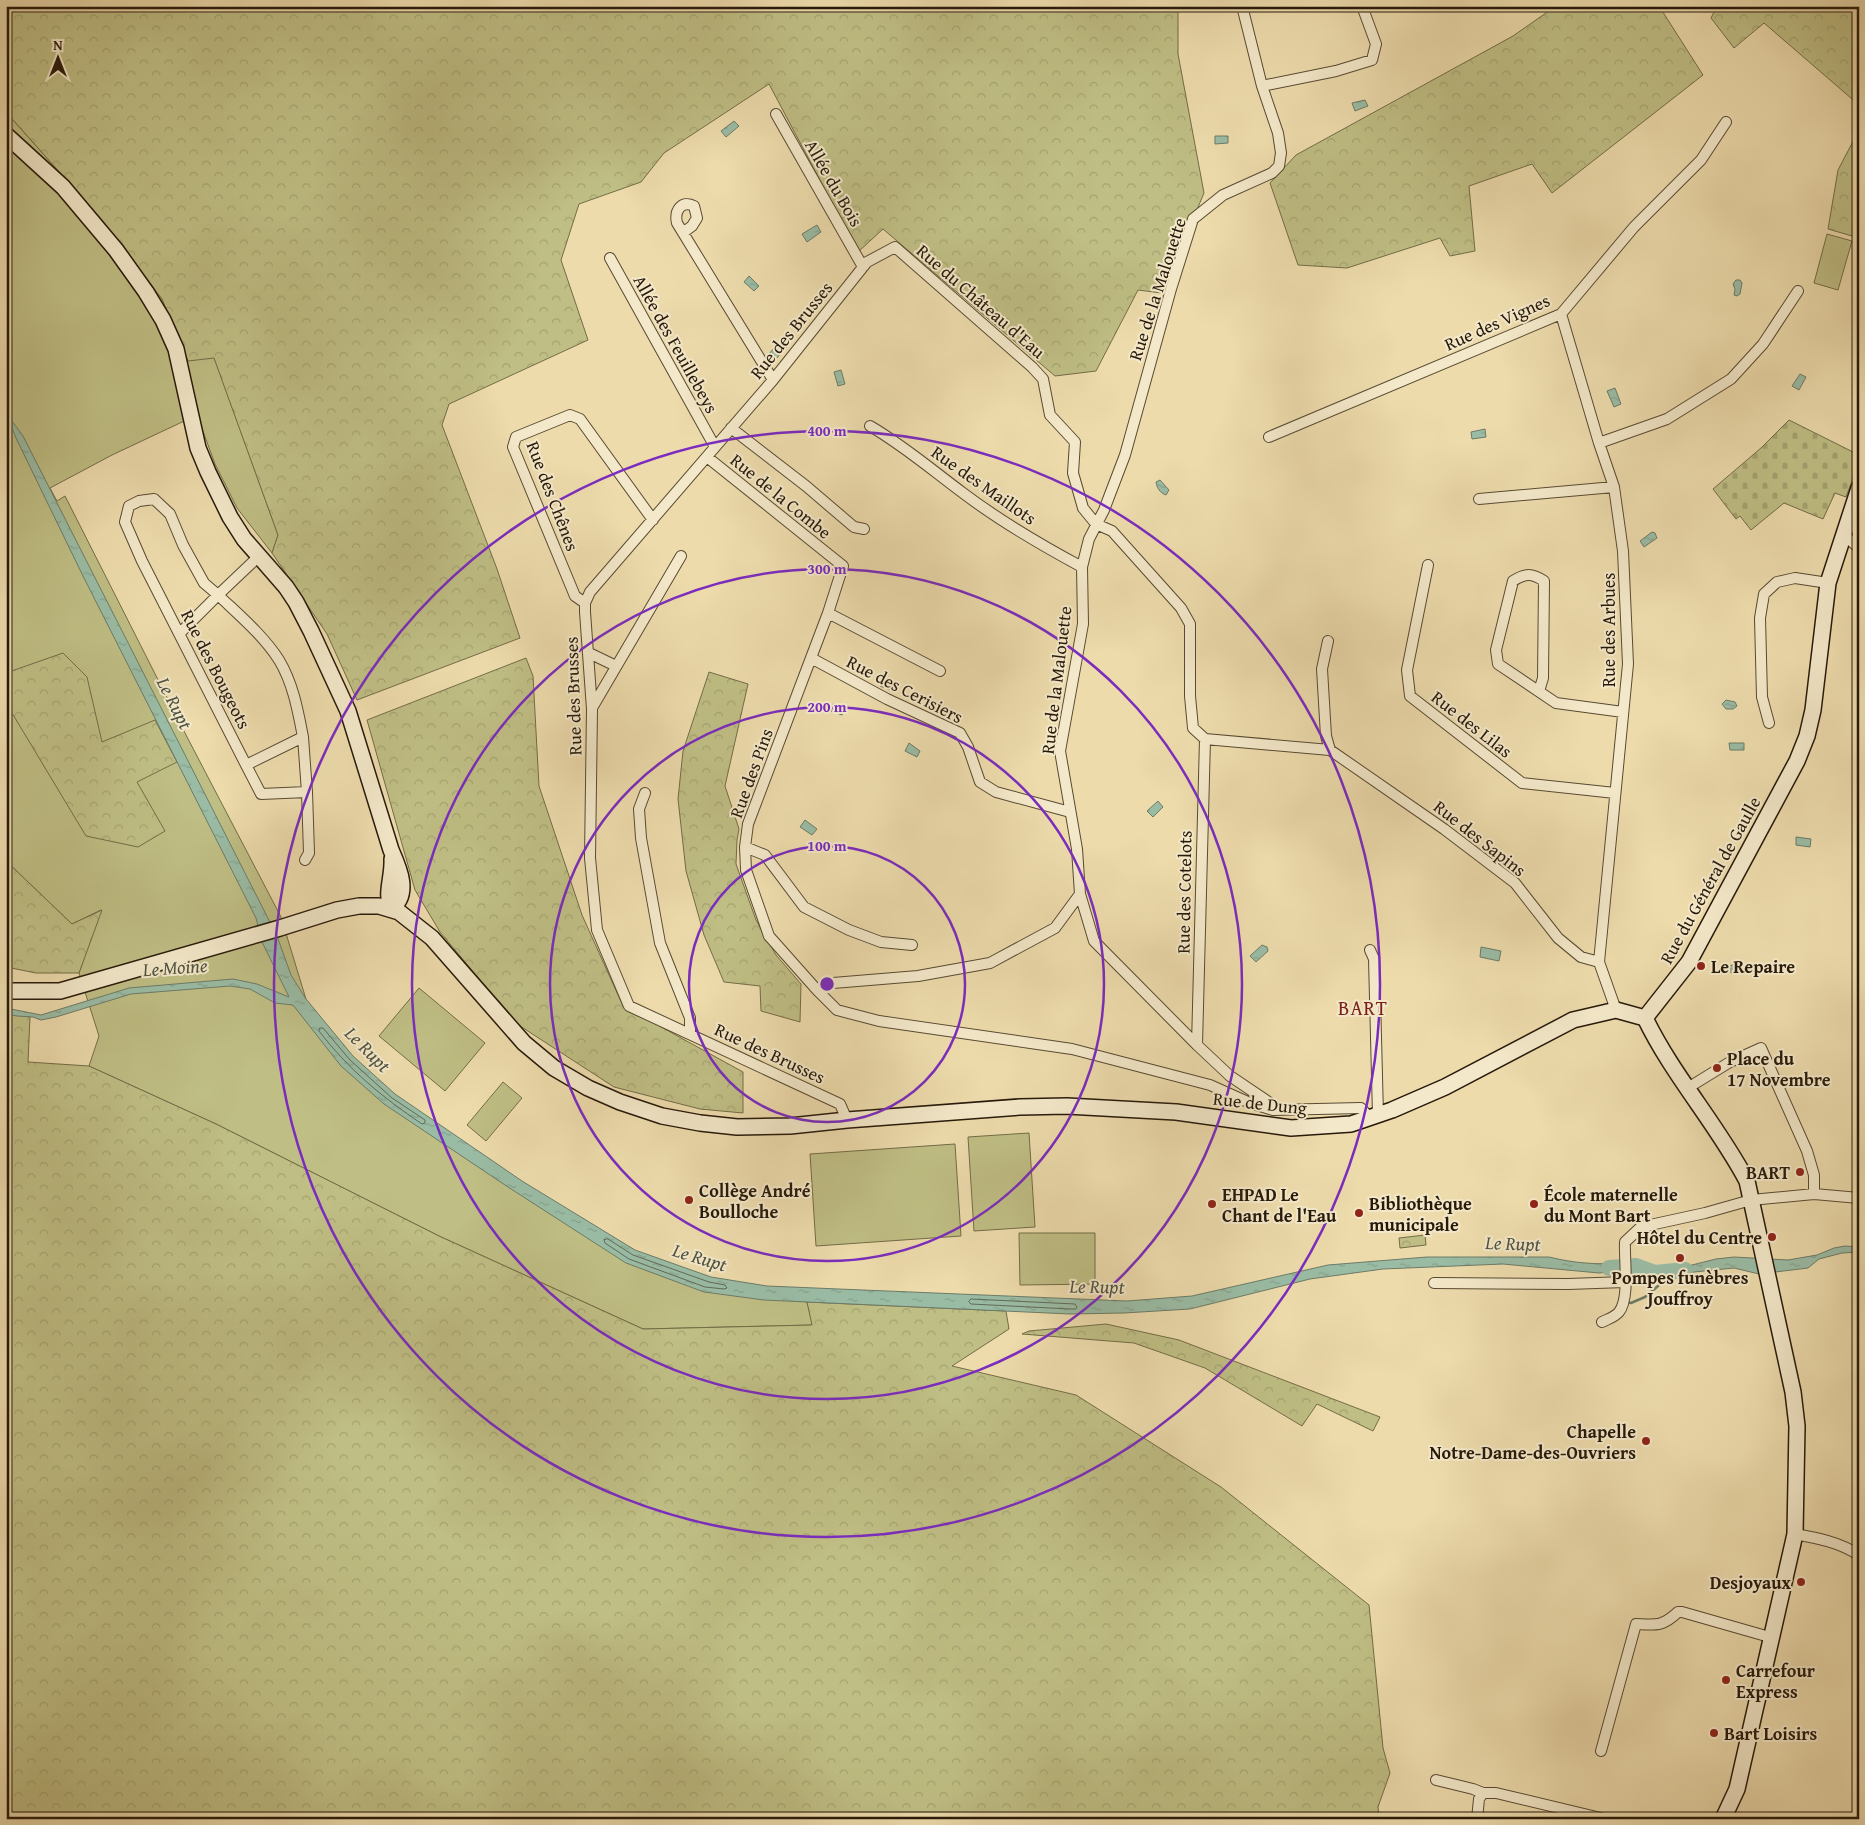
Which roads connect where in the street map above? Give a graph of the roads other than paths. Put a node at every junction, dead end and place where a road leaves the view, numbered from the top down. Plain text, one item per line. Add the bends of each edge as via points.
1 (1242, 6) edge
2 (1362, 6) edge
3 (1262, 86) junction
4 (776, 114) dead end
5 (1726, 122) dead end
6 (6, 135) edge
7 (684, 232) dead end
8 (895, 247) joint
9 (610, 258) dead end
10 (863, 267) junction
11 (1798, 291) dead end
12 (1560, 314) junction
13 (773, 380) junction
14 (870, 426) dead end
15 (731, 428) junction
16 (1269, 437) dead end
17 (1599, 443) junction
18 (715, 447) junction
19 (707, 457) junction
20 (1614, 487) junction
21 (1859, 488) edge
22 (1479, 498) dead end
23 (653, 520) junction
24 (1096, 524) junction
25 (864, 529) dead end
26 (1844, 535) junction
27 (1859, 548) edge
28 (258, 556) junction
29 (681, 556) dead end
30 (1428, 565) dead end
31 (1082, 567) junction
32 (1828, 583) junction
33 (218, 595) junction
34 (586, 603) junction
35 (828, 613) junction
36 (180, 633) junction
37 (1328, 641) dead end
38 (589, 653) junction
39 (811, 658) junction
40 (616, 666) junction
41 (940, 671) dead end
42 (1539, 691) junction
43 (592, 708) junction
44 (1623, 712) junction
45 (1769, 723) dead end
46 (303, 737) junction
47 (1205, 739) junction
48 (1330, 750) junction
49 (246, 765) junction
50 (307, 792) junction
51 (645, 792) dead end
52 (1615, 793) junction
53 (1070, 812) junction
54 (745, 847) junction
55 (305, 860) dead end
56 (1080, 894) junction
57 (391, 909) junction
58 (912, 945) dead end
59 (1370, 950) dead end
60 (1599, 962) junction
61 (817, 990) junction
62 (6, 991) edge
63 (1616, 1010) junction
64 (1645, 1018) junction
65 (690, 1033) junction
66 (1197, 1045) junction
67 (1686, 1088) junction
68 (1273, 1110) junction
69 (1374, 1116) junction
70 (847, 1120) junction
71 (1814, 1194) junction
72 (1859, 1198) edge
73 (1751, 1200) junction
74 (1625, 1278) junction
75 (1434, 1283) dead end
76 (1602, 1322) dead end
77 (1794, 1534) junction
78 (1859, 1555) edge
79 (1773, 1638) junction
80 (1601, 1751) dead end
81 (1436, 1780) dead end
82 (1483, 1793) junction
83 (1477, 1819) edge
84 (1605, 1819) edge
85 (1724, 1819) edge

1 - 3 street
2 - 3 street via 1376,44 1372,60
3 - 24 street, Rue de la Malouette via 1278,133 1279,166 1272,173 1222,195 1193,219 1170,289 1125,455
4 - 10 street, Allée du Bois
5 - 12 street, Rue des Vignes via 1701,160 1634,227
6 - 28 main road via 63,187 116,250 163,320 176,349 202,456 230,517
7 - 13 street
8 - 10 street, Rue des Brusses
8 - 24 street, Rue du Château d'Eau via 1043,379 1050,415 1075,442 1073,473 1083,508
9 - 18 street, Allée des Feuillebeys
10 - 13 street, Rue des Brusses
11 - 17 street via 1762,344 1731,380 1667,419
12 - 16 street, Rue des Vignes
12 - 17 street, Rue des Arbues
13 - 15 street, Rue des Brusses
14 - 31 street, Rue des Maillots via 964,494 1040,544
15 - 18 street, Rue des Brusses
15 - 25 street via 854,527
17 - 20 street, Rue des Arbues
18 - 19 street, Rue des Brusses
19 - 23 street, Rue des Brusses
19 - 35 street, Rue de la Combe via 843,566
20 - 22 street
20 - 44 street, Rue des Arbues via 1623,551 1628,664
21 - 26 main road, Rue du Général de Gaulle
23 - 34 street, Rue des Brusses via 590,592
23 - 34 street, Rue des Chênes via 580,418 570,414 516,437 513,447 575,596
24 - 31 street, Rue de la Malouette
24 - 47 street, Rue du Château d'Eau via 1112,531 1181,608 1190,624 1193,728
26 - 27 street
26 - 32 main road, Rue du Général de Gaulle
28 - 33 street, Rue des Bougeots
28 - 57 main road via 296,602 348,711 391,850 393,869 388,889
29 - 40 street
30 - 52 street, Rue des Lilas via 1407,670 1410,696 1522,783
31 - 53 street, Rue de la Malouette via 1083,624 1060,751
32 - 45 street via 1795,578 1777,582 1764,594 1760,618 1762,697
32 - 64 main road, Rue du Général de Gaulle via 1814,710 1797,761 1690,962
33 - 36 street
33 - 36 street, Rue des Bougeots via 204,583 170,514 154,499 139,500 129,506 125,522
33 - 46 street, Rue des Bougeots via 251,626 279,660 297,703
34 - 38 street, Rue des Brusses
35 - 39 street, Rue des Pins
35 - 41 street
36 - 49 street, Rue des Bougeots
37 - 48 street via 1322,669 1326,736
38 - 40 street
38 - 43 street, Rue des Brusses
39 - 53 street, Rue des Cerisiers via 960,733 980,782 996,792
39 - 54 street, Rue des Pins via 748,824
40 - 43 street
42 - 42 street via 1543,678 1544,581 1535,574 1523,575 1513,581 1496,650 1498,664
42 - 44 street via 1556,703
43 - 65 street, Rue des Brusses via 590,858 597,930 629,1006
44 - 52 street, Rue des Arbues
46 - 49 street
46 - 50 street, Rue des Bougeots
47 - 48 street, Rue des Sapins
47 - 66 street, Rue des Cotelots
48 - 60 street, Rue des Sapins via 1444,828 1515,883 1558,938 1581,957
49 - 50 street, Rue des Bougeots via 261,794
50 - 55 street, Rue des Bougeots via 309,853
51 - 65 street via 639,809 641,838 660,943 690,1018
52 - 60 street, Rue des Arbues
53 - 56 street, Rue de la Malouette
54 - 58 street via 765,855 804,907 881,942
54 - 61 street, Rue des Pins via 746,870 769,936
56 - 61 street via 1055,928 990,963 918,976 833,983
56 - 66 street, Rue de la Malouette via 1094,941
57 - 62 main road via 359,906 337,910 60,991
57 - 70 main road, Rue de Dung via 432,938 524,1043 554,1068 588,1088 662,1116 700,1123 737,1127
59 - 69 street via 1374,959
60 - 63 street, Rue des Arbues
61 - 68 street via 836,1010 879,1021 1072,1049 1210,1085
63 - 64 main road, Rue de Dung
63 - 69 main road, Rue de Dung via 1573,1020 1445,1087
64 - 67 main road
65 - 70 street, Rue des Brusses via 840,1104
66 - 68 street, Rue de la Malouette via 1230,1076 1270,1103
67 - 71 street via 1761,1048 1807,1151 1814,1175
67 - 73 main road via 1732,1152 1747,1181
68 - 69 street via 1361,1108
69 - 70 main road, Rue de Dung via 1351,1124 1291,1128 1176,1112 1066,1106
71 - 72 street
71 - 73 street
73 - 74 street via 1641,1227 1625,1242
73 - 77 main road via 1797,1426
74 - 75 street via 1568,1284
74 - 76 street via 1621,1308
77 - 78 street via 1821,1539
77 - 79 main road
79 - 80 street via 1682,1612 1660,1625 1636,1624
79 - 85 main road via 1737,1789
81 - 82 street
82 - 83 street
82 - 84 street via 1496,1793

